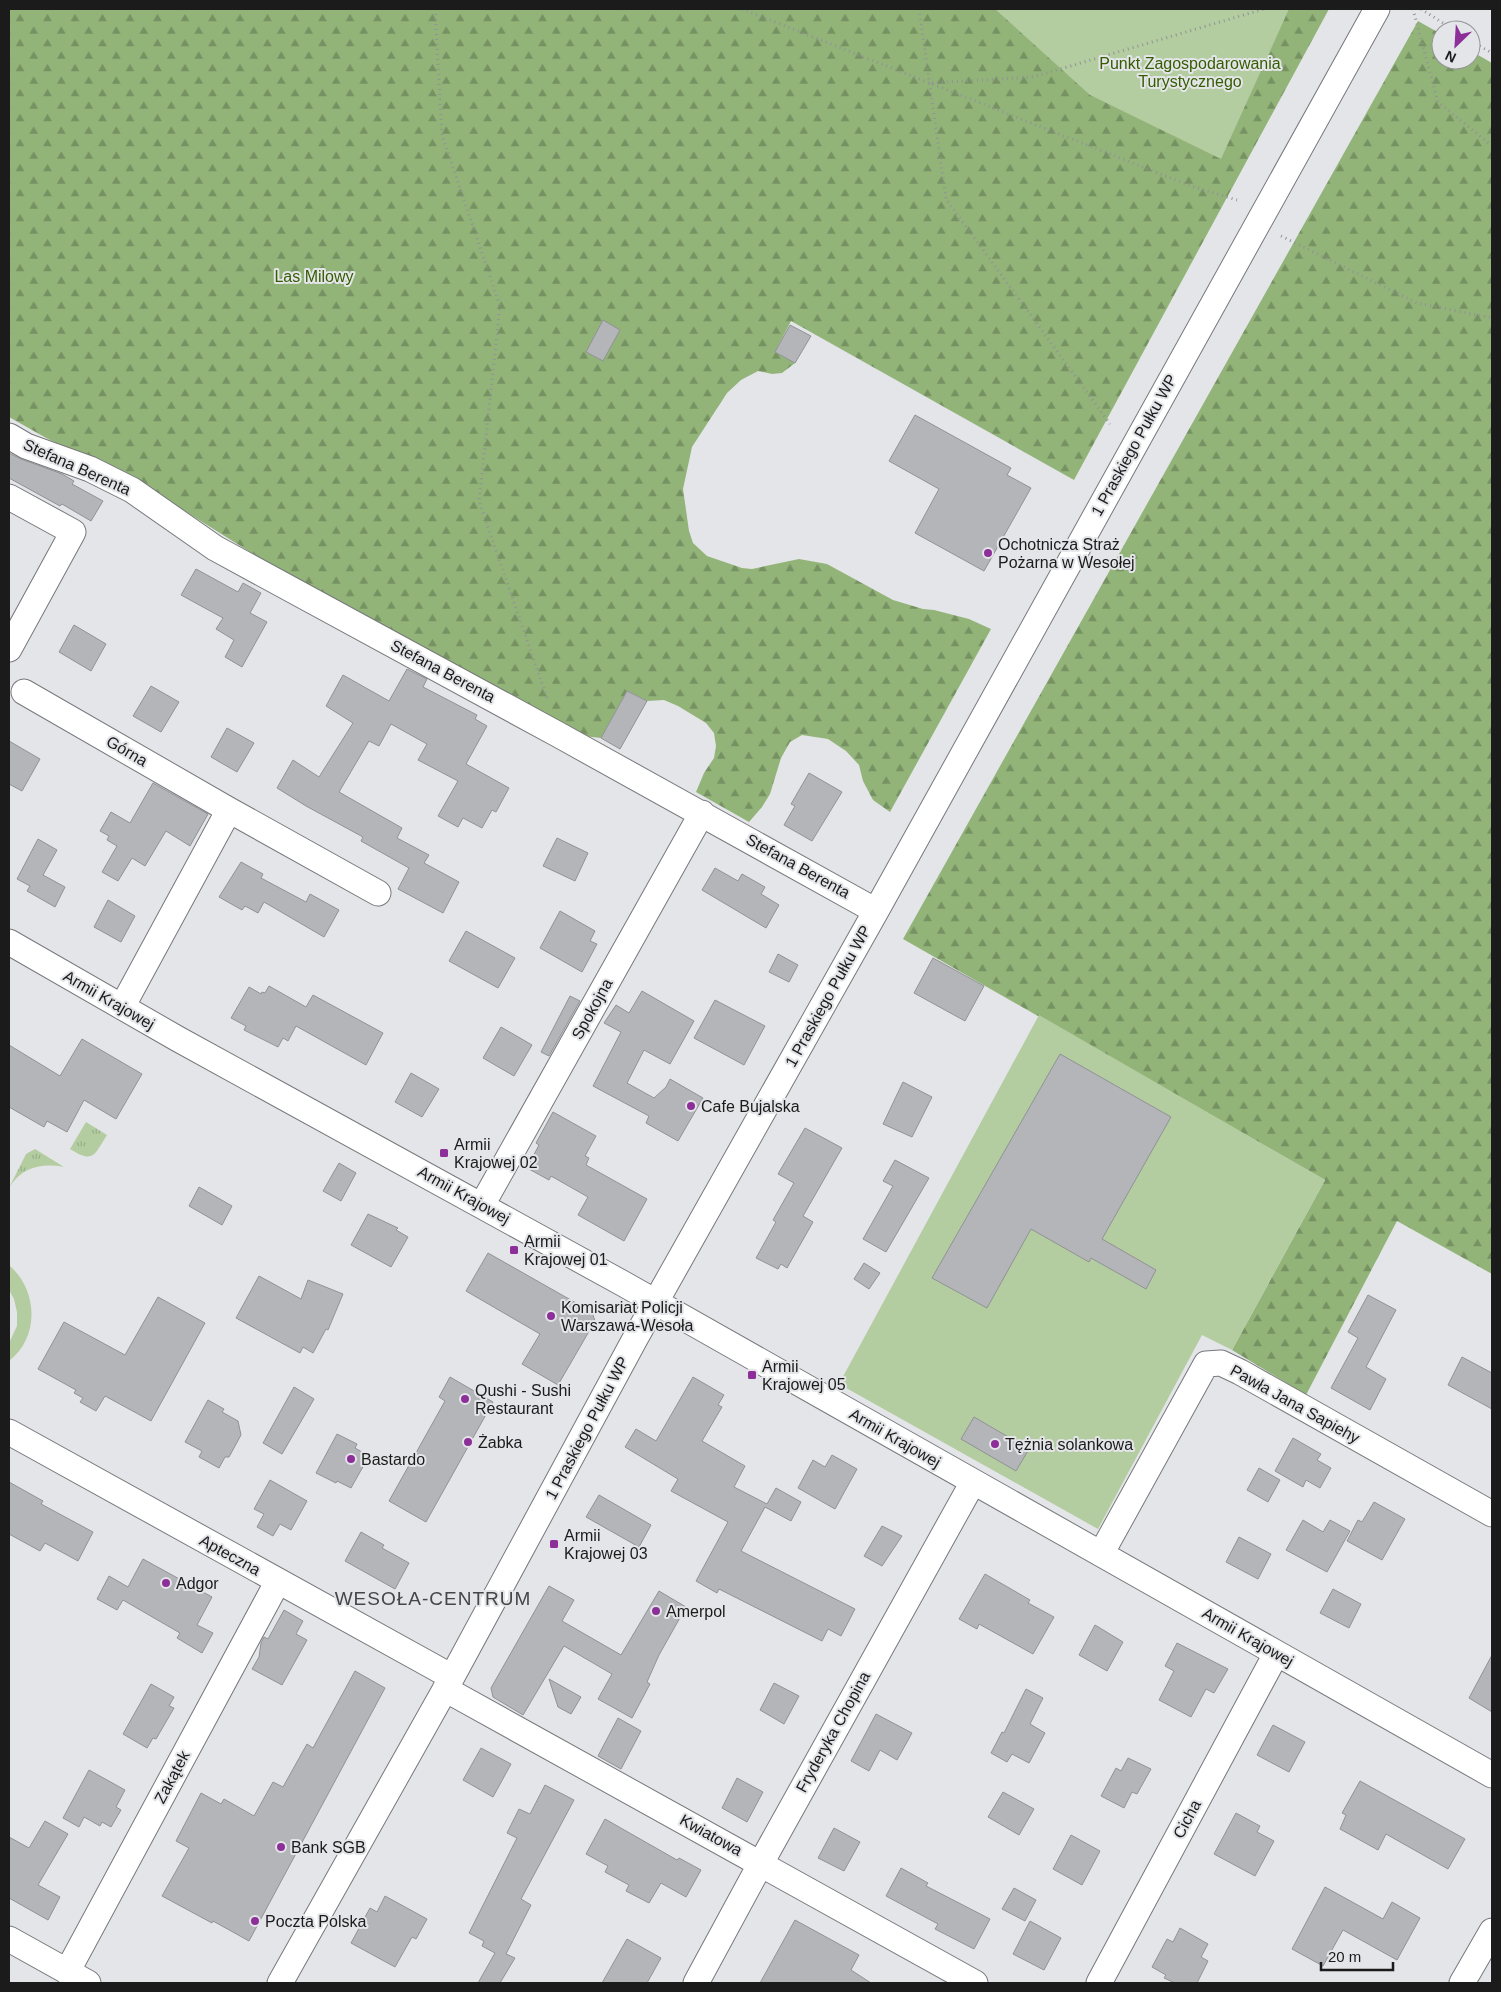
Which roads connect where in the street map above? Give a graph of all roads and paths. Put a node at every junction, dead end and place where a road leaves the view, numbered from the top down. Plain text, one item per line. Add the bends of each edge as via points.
1 (435, 9) edge
2 (742, 9) edge
3 (919, 9) edge
4 (1264, 9) edge
5 (1377, 9) edge
6 (1413, 9) edge
7 (1421, 9) edge
8 (1438, 20) edge
9 (1481, 47) edge
10 (1492, 53) edge
11 (928, 83) junction
12 (1492, 146) edge
13 (1237, 200) dead end
14 (1282, 236) dead end
15 (1492, 318) edge
16 (1110, 424) dead end
17 (9, 436) edge
18 (9, 497) edge
19 (9, 649) edge
20 (24, 692) dead end
21 (559, 734) junction
22 (230, 810) junction
23 (702, 813) junction
24 (378, 892) dead end
25 (876, 911) junction
26 (9, 942) edge
27 (122, 1007) junction
28 (482, 1205) junction
29 (655, 1303) junction
30 (9, 1432) edge
31 (972, 1482) junction
32 (1492, 1514) edge
33 (1101, 1554) junction
34 (278, 1581) junction
35 (1276, 1654) junction
36 (449, 1683) junction
37 (1492, 1775) edge
38 (761, 1863) junction
39 (1492, 1931) edge
40 (9, 1939) edge
41 (77, 1978) edge
42 (280, 1983) edge
43 (696, 1983) edge
44 (975, 1983) edge
45 (1099, 1983) edge
46 (1462, 1983) edge

1 - 21 path via 442,135 500,306 479,501
2 - 11 path
3 - 11 path
4 - 11 path via 1033,77
5 - 25 street, 1 Praskiego Pułku WP
6 - 12 path via 1438,102
7 - 8 path
9 - 10 path
11 - 13 path via 1191,186
11 - 16 path via 946,199
14 - 15 path via 1417,303
17 - 21 street, Stefana Berenta via 132,490 215,548
18 - 19 street via 73,532
20 - 22 street, Górna
21 - 23 street, Stefana Berenta
22 - 24 street, Górna
22 - 27 street
23 - 25 street, Stefana Berenta
23 - 28 street, Spokojna
25 - 29 street, 1 Praskiego Pułku WP
26 - 27 street, Armii Krajowej
27 - 28 street, Armii Krajowej
28 - 29 street, Armii Krajowej
29 - 31 street, Armii Krajowej
29 - 36 street, 1 Praskiego Pułku WP
30 - 34 street, Apteczna
31 - 33 street, Armii Krajowej
31 - 38 street, Fryderyka Chopina
32 - 33 street, Pawła Jana Sapiehy via 1240,1372 1221,1363 1206,1364
33 - 35 street, Armii Krajowej
34 - 36 street, Apteczna
34 - 41 street, Zakątek
35 - 37 street, Armii Krajowej
35 - 45 street, Cicha
36 - 38 street, Kwiatowa
36 - 42 street, 1 Praskiego Pułku WP
38 - 43 street, Fryderyka Chopina
38 - 44 street, Kwiatowa
39 - 46 street
40 - 41 street

